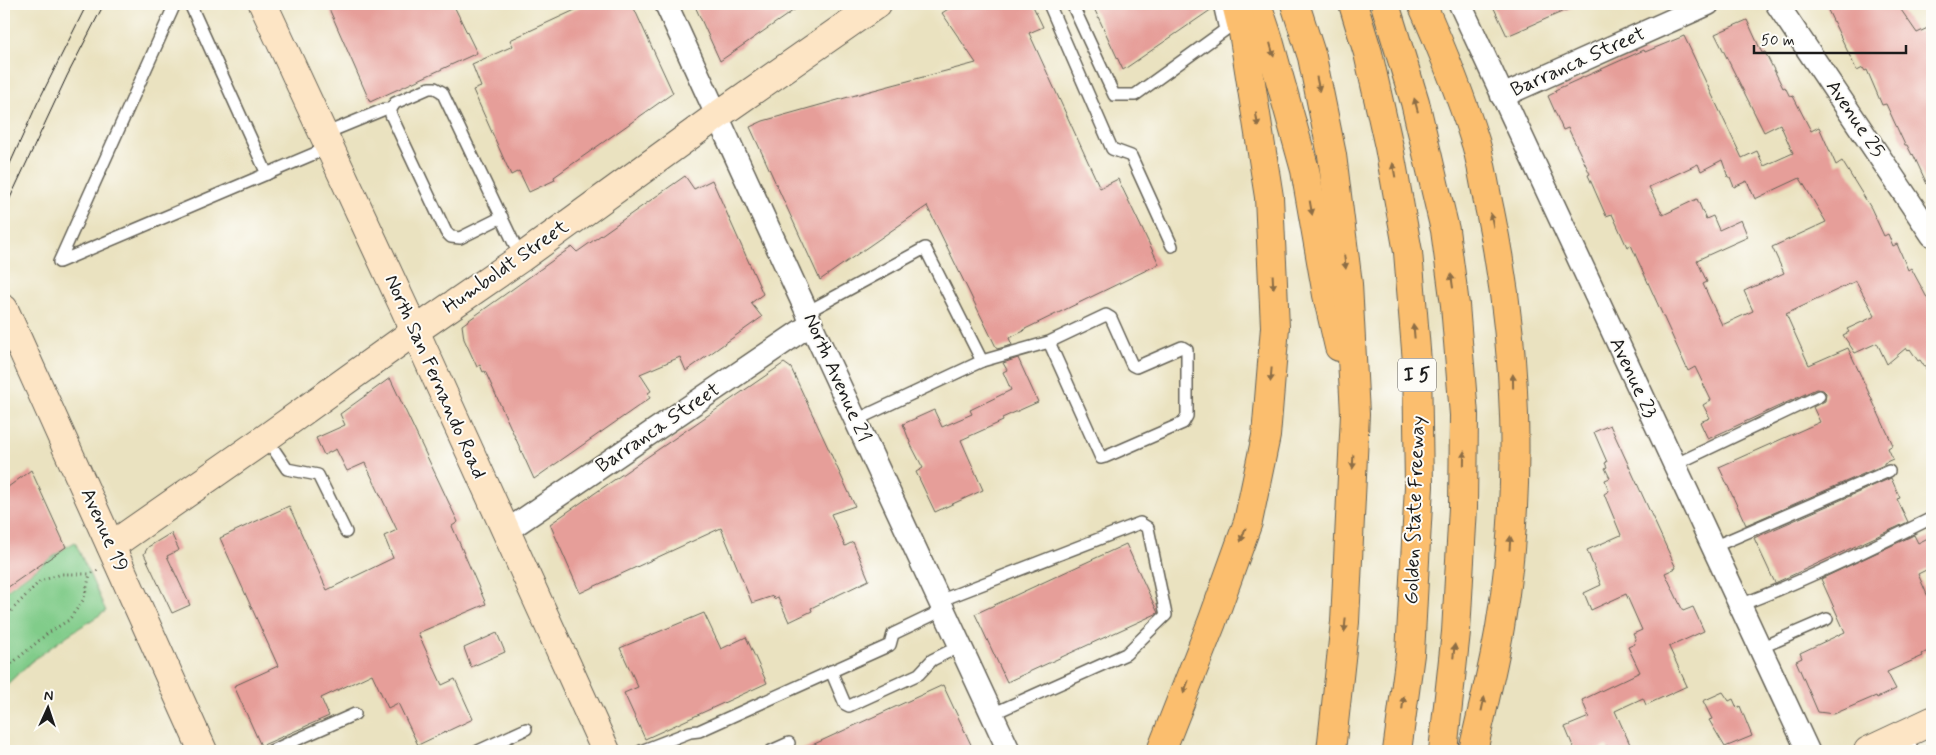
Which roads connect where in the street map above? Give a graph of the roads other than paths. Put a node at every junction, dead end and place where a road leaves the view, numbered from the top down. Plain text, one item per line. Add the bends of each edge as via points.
1 (176, 4) edge
2 (190, 4) edge
3 (263, 4) edge
4 (666, 4) edge
5 (1049, 4) edge
6 (1072, 4) edge
7 (1219, 4) edge
8 (1236, 4) edge
9 (1257, 4) edge
10 (1295, 4) edge
11 (1353, 4) edge
12 (1385, 4) edge
13 (1422, 4) edge
14 (1460, 4) edge
15 (1708, 4) edge
16 (1777, 4) edge
17 (871, 5) edge
18 (1502, 96) junction
19 (391, 109) junction
20 (718, 115) junction
21 (327, 141) junction
22 (267, 174) junction
23 (502, 218) junction
24 (1932, 235) edge
25 (1172, 246) dead end
26 (521, 258) junction
27 (4, 309) edge
28 (809, 318) junction
29 (415, 330) junction
30 (1049, 342) junction
31 (982, 361) junction
32 (1819, 396) dead end
33 (1355, 414) junction
34 (856, 420) junction
35 (266, 438) junction
36 (1674, 465) junction
37 (1889, 471) dead end
38 (1932, 518) edge
39 (346, 532) dead end
40 (505, 532) junction
41 (1713, 547) junction
42 (114, 554) junction
43 (941, 606) junction
44 (1740, 606) junction
45 (1827, 619) dead end
46 (960, 646) junction
47 (1760, 648) junction
48 (831, 671) junction
49 (355, 714) dead end
50 (992, 714) junction
51 (1932, 721) edge
52 (526, 729) dead end
53 (1909, 743) edge
54 (788, 744) dead end
55 (661, 748) edge
56 (203, 751) edge
57 (271, 751) edge
58 (478, 751) edge
59 (606, 751) edge
60 (641, 751) edge
61 (771, 751) edge
62 (1009, 751) edge
63 (1161, 751) edge
64 (1331, 751) edge
65 (1397, 751) edge
66 (1443, 751) edge
67 (1473, 751) edge
68 (1808, 751) edge
69 (1868, 751) edge

1 - 22 lane via 59,262
2 - 22 lane
3 - 21 street, North San Fernando Road
4 - 20 street, North Avenue 21
5 - 25 lane via 1112,149 1131,156
6 - 7 lane via 1114,95 1134,95 1225,30
8 -> 63 highway via 1269,197 1275,326 1266,436 1248,522
9 -> 33 highway via 1305,170 1327,295
10 -> 33 highway via 1312,57 1332,155 1348,284
65 -> 11 highway, Golden State Freeway / I 5 via 1410,654 1419,486 1417,362 1408,252 1391,156 1368,53
66 -> 12 highway via 1456,632 1464,415 1445,230 1415,102
67 -> 13 highway via 1500,628 1509,554 1515,471 1512,355 1498,251 1476,144
14 - 18 street, Avenue 23
15 - 18 street, Barranca Street
16 - 24 street, Avenue 25
17 - 20 street, Humboldt Street
18 - 36 street, Avenue 23
19 - 21 lane via 380,111
19 - 23 lane via 395,124 451,237 460,238
19 - 23 lane via 395,103 429,88 442,92
20 - 26 street, Humboldt Street
20 - 28 street, North Avenue 21
21 - 22 lane
21 - 29 street, North San Fernando Road
23 - 26 lane
26 - 29 street, Humboldt Street
27 - 42 street, Avenue 19
28 - 31 lane via 925,248
28 - 34 street, North Avenue 21
28 - 40 street, Barranca Street
29 - 35 street, Humboldt Street
29 - 40 street, North San Fernando Road
30 - 30 lane via 1101,458 1185,420 1185,348 1136,367 1132,365 1111,318 1106,315
30 - 31 lane
31 - 34 lane
32 - 36 lane
33 -> 64 highway via 1345,622
34 - 43 street, North Avenue 21
35 - 39 lane via 287,469 318,475
35 - 42 street, Humboldt Street
36 - 41 street, Avenue 23
37 - 41 lane
38 - 44 lane
40 - 59 street, North San Fernando Road
41 - 44 street, Avenue 23
42 - 56 street, Avenue 19
43 - 46 street, North Avenue 21
43 - 48 lane via 893,634 890,645
43 - 50 lane via 1140,523 1148,528 1166,615 1126,654
44 - 47 street, Avenue 23
45 - 47 lane
46 - 48 lane via 932,660 919,674 849,706 845,704
46 - 50 street, North Avenue 21
47 - 68 street, Avenue 23
48 - 55 lane via 699,731 690,732
49 - 57 lane
50 - 62 street, North Avenue 21
51 - 53 street
52 - 58 lane
53 - 69 street
54 - 61 lane
55 - 60 lane

